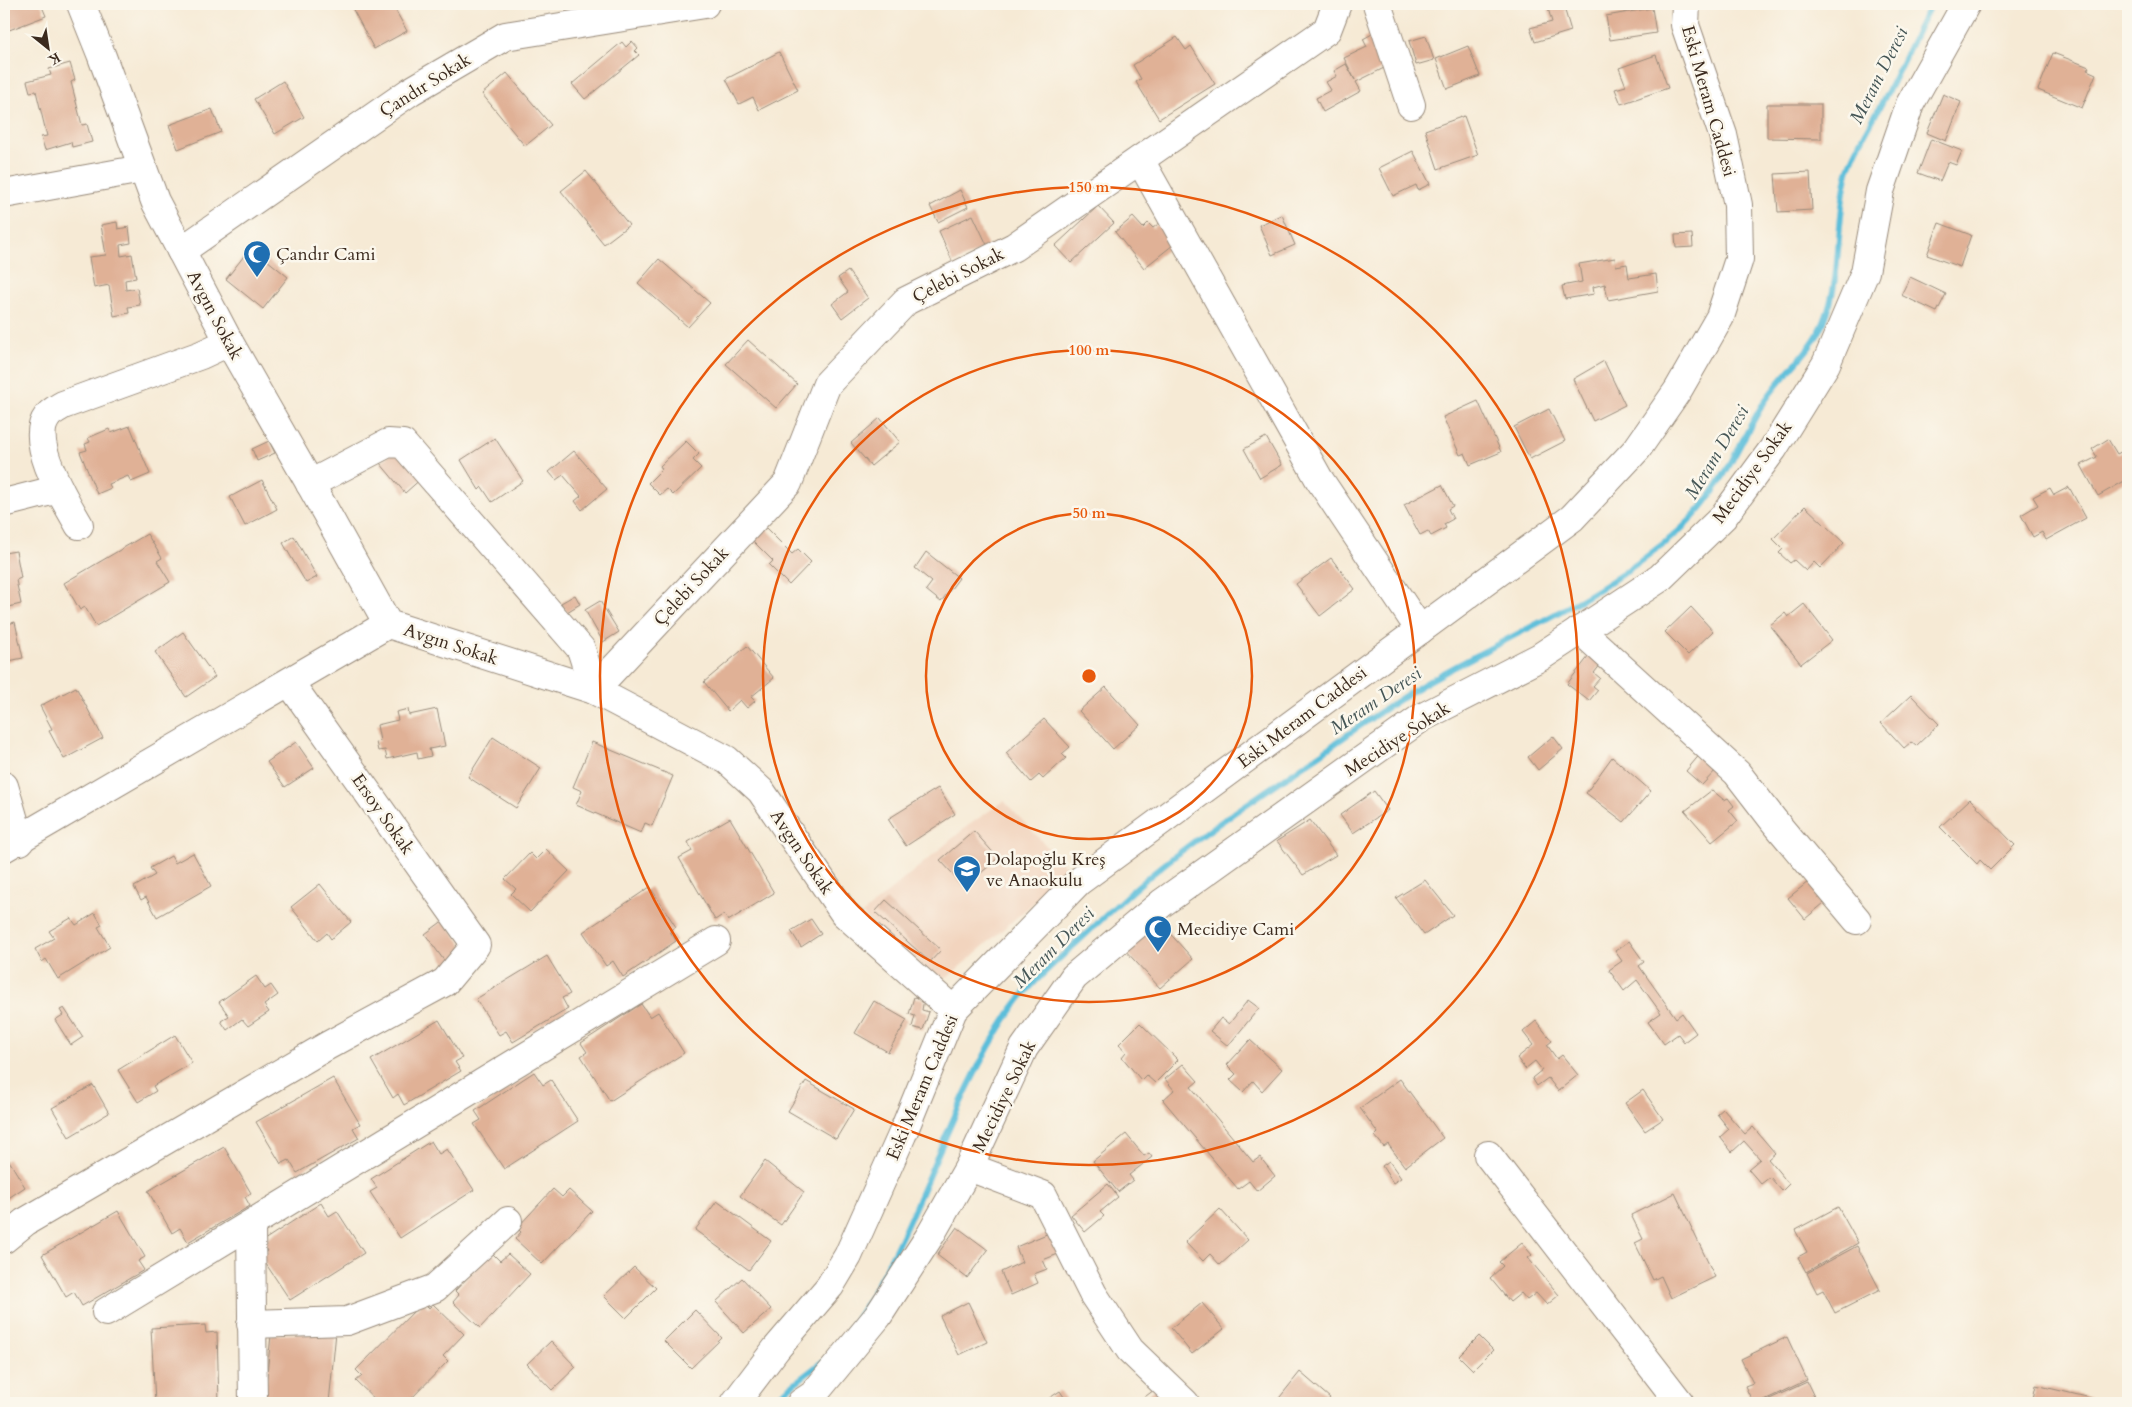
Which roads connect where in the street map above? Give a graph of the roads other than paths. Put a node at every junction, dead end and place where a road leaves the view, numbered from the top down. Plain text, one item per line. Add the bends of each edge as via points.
1 (81, 4) edge
2 (705, 4) edge
3 (1337, 4) edge
4 (1377, 4) edge
5 (1686, 4) edge
6 (1966, 4) edge
7 (1410, 105) dead end
8 (1140, 160) junction
9 (142, 169) junction
10 (4, 194) edge
11 (181, 251) junction
12 (229, 342) junction
13 (310, 484) junction
14 (59, 489) junction
15 (4, 503) edge
16 (79, 525) dead end
17 (388, 624) junction
18 (1420, 630) junction
19 (1580, 630) junction
20 (290, 683) junction
21 (594, 690) junction
22 (4, 786) edge
23 (12, 844) edge
24 (1857, 920) dead end
25 (716, 942) dead end
26 (953, 1010) junction
27 (1488, 1155) dead end
28 (969, 1167) junction
29 (508, 1221) dead end
30 (251, 1225) junction
31 (4, 1240) edge
32 (106, 1312) dead end
33 (251, 1324) junction
34 (734, 1402) edge
35 (253, 1403) edge
36 (801, 1403) edge
37 (1185, 1403) edge
38 (1680, 1403) edge

1 - 9 street, Avgın Sokak
2 - 11 street, Çandır Sokak via 505,36 411,91
3 - 8 street, Çelebi Sokak via 1327,30
4 - 7 street
5 - 18 street, Eski Meram Caddesi via 1684,25 1723,135 1738,205 1739,259 1720,317 1678,390 1637,449 1572,518
6 - 19 street, Mecidiye Sokak via 1910,104 1880,191 1865,272 1826,364 1773,450 1723,517 1660,578
8 - 18 street via 1319,479
8 - 21 street, Çelebi Sokak via 1014,247 906,301 827,384 788,483
9 - 10 street
9 - 11 street, Avgın Sokak
11 - 12 street, Avgın Sokak
12 - 13 street, Avgın Sokak
12 - 14 street via 63,405 47,416 41,434 48,464
13 - 17 street, Avgın Sokak
13 - 21 street via 388,443 403,444 581,649
14 - 15 street
14 - 16 street
17 - 20 street
17 - 21 street, Avgın Sokak
18 - 26 street, Eski Meram Caddesi via 1078,882
19 - 24 street via 1737,773
19 - 28 street, Mecidiye Sokak via 1540,657 1421,718 1162,903 1074,977 1024,1048
20 - 23 street
20 - 31 street, Ersoy Sokak via 476,945 444,982 34,1216
21 - 26 street, Avgın Sokak via 728,760 761,791 844,913
22 - 23 street
25 - 30 street
26 - 34 street, Eski Meram Caddesi via 848,1256 830,1286
27 - 38 street
28 - 36 street, Mecidiye Sokak via 878,1316 813,1395
28 - 37 street via 1043,1195 1093,1294 1130,1350
29 - 33 street via 435,1288 347,1321
30 - 32 street
30 - 33 street
33 - 35 street

